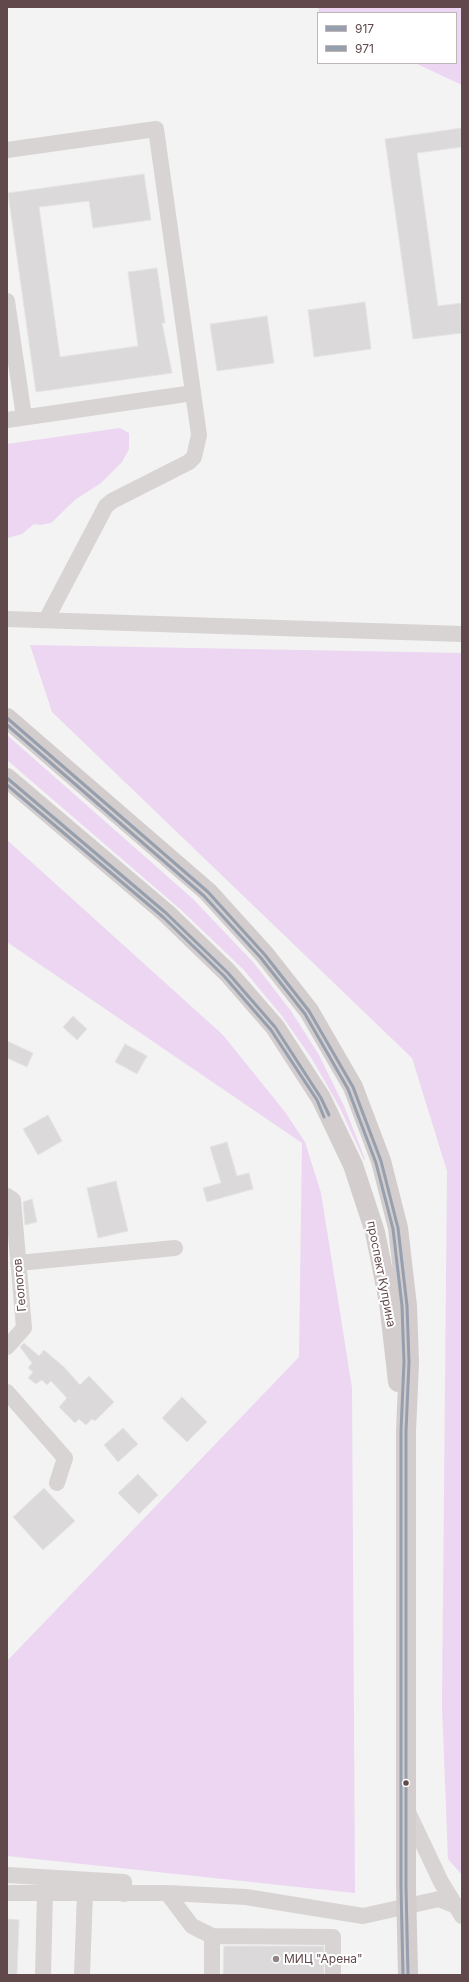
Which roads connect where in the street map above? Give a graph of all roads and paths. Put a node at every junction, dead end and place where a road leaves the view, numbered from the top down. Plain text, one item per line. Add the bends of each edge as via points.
1 (7, 150) edge
2 (7, 301) edge
3 (193, 393) junction
4 (24, 417) junction
5 (7, 420) edge
6 (7, 619) edge
7 (46, 620) junction
8 (462, 634) edge
9 (7, 718) edge
10 (7, 778) edge
11 (7, 1196) edge
12 (175, 1248) dead end
13 (18, 1263) junction
14 (7, 1347) edge
15 (7, 1392) edge
16 (406, 1431) junction
17 (57, 1482) dead end
18 (407, 1810) junction
19 (7, 1875) edge
20 (7, 1893) edge
21 (45, 1893) junction
22 (85, 1893) junction
23 (167, 1893) junction
24 (124, 1894) junction
25 (406, 1906) junction
26 (458, 1911) edge
27 (212, 1936) junction
28 (42, 1975) edge
29 (82, 1975) edge
30 (212, 1975) edge
31 (333, 1975) edge
32 (408, 1975) edge

1 - 3 street via 156,129
2 - 4 street
3 - 4 street
3 - 7 street via 199,435 194,456 189,462 106,506
4 - 5 street
6 - 7 street
7 - 8 street
9 - 16 main road, проспект Куприна via 208,892 309,1011 353,1087 381,1161 398,1228 407,1313 409,1362
10 - 16 main road, проспект Куприна via 166,913 228,973 275,1027 321,1098 353,1165 375,1232 389,1302
11 - 13 street, Геологов via 13,1200
12 - 13 street
13 - 14 street, Геологов via 24,1328
15 - 17 street via 66,1458
16 - 18 main road, проспект Куприна
18 - 25 main road, проспект Куприна
18 - 26 street via 441,1882
19 - 24 street via 124,1882
20 - 21 street
21 - 22 street
21 - 28 street
22 - 24 street
22 - 29 street
23 - 24 street
23 - 25 street via 246,1897 363,1916
23 - 27 street via 192,1926
25 - 26 street via 439,1899
25 - 32 main road, проспект Куприна
27 - 30 street
27 - 31 street via 333,1937

